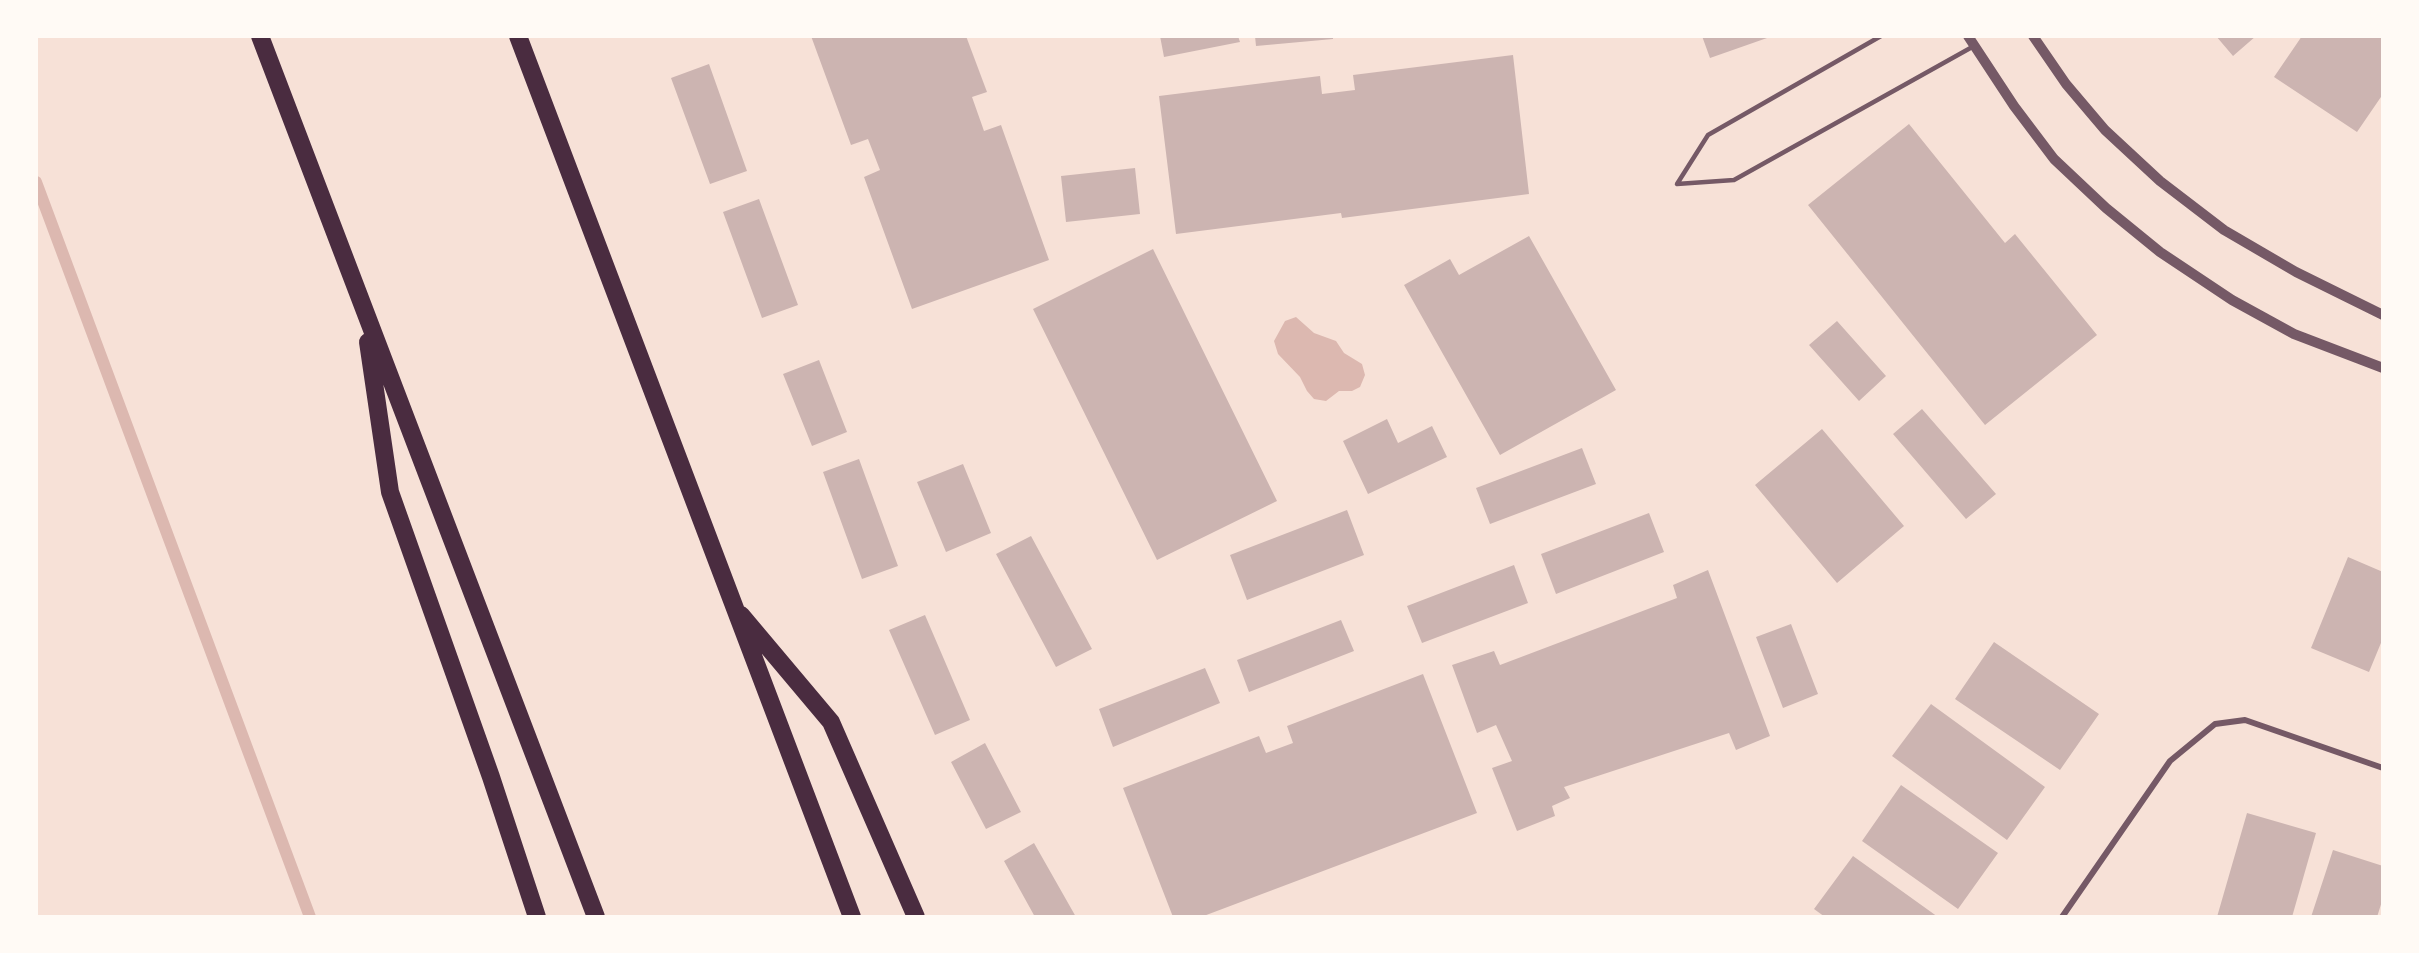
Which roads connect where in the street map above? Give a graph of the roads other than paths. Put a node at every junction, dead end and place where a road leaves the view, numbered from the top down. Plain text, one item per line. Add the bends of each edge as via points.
1 (260, 36) edge
2 (518, 36) edge
3 (1881, 36) edge
4 (1968, 36) edge
5 (2032, 36) edge
6 (1974, 46) junction
7 (364, 311) junction
8 (2383, 315) edge
9 (2383, 368) edge
10 (732, 603) junction
11 (2383, 768) edge
12 (537, 917) edge
13 (596, 917) edge
14 (852, 917) edge
15 (916, 917) edge
16 (2062, 917) edge

1 - 7 highway
2 - 10 highway
3 - 6 lane via 1708,135 1677,184 1734,180
4 - 6 street
5 - 8 street via 2105,130 2160,181 2224,230 2296,272
6 - 9 street via 2054,159 2160,252 2232,300 2294,334
7 - 12 highway via 390,492
7 - 13 highway
10 - 14 highway
10 - 15 highway via 831,722
11 - 16 street via 2245,720 2215,724 2170,761

